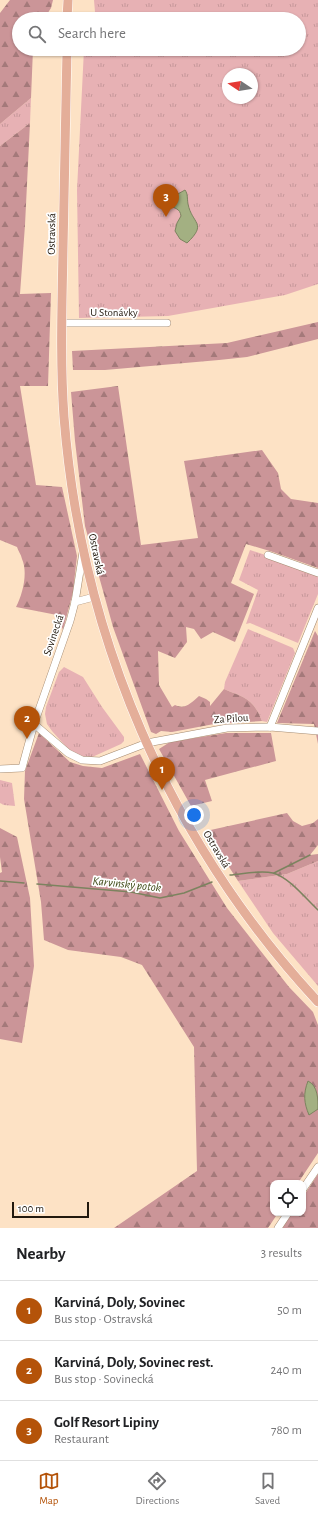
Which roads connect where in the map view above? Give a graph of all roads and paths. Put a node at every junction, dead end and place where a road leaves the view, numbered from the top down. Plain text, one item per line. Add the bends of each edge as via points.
1 (68, 0) edge
2 (67, 12) edge
3 (67, 56) edge
4 (61, 323) junction
5 (167, 323) dead end
6 (83, 551) junction
7 (268, 555) dead end
8 (318, 573) edge
9 (94, 597) junction
10 (75, 602) junction
11 (318, 608) edge
12 (34, 724) junction
13 (270, 727) junction
14 (318, 731) edge
15 (147, 743) junction
16 (0, 770) edge
17 (318, 1002) edge
18 (318, 1166) edge
19 (306, 1184) edge
20 (286, 1216) edge
21 (278, 1228) edge

1 - 2 main road
3 - 4 main road, Ostravská
4 - 5 street, U Stonávky
4 - 6 main road, Ostravská via 68,457
6 - 9 main road, Ostravská
6 - 10 street, Sovinecká
7 - 8 street
9 - 10 street
9 - 15 main road, Ostravská via 112,656
10 - 12 street, Sovinecká
11 - 13 street
12 - 15 street via 68,753 82,760 100,761
12 - 16 street, Sovinecká via 22,768
13 - 14 street, Za Pilou
13 - 15 street, Za Pilou via 227,728
15 - 17 main road, Ostravská via 171,793 225,885
18 - 19 street
20 - 21 street

